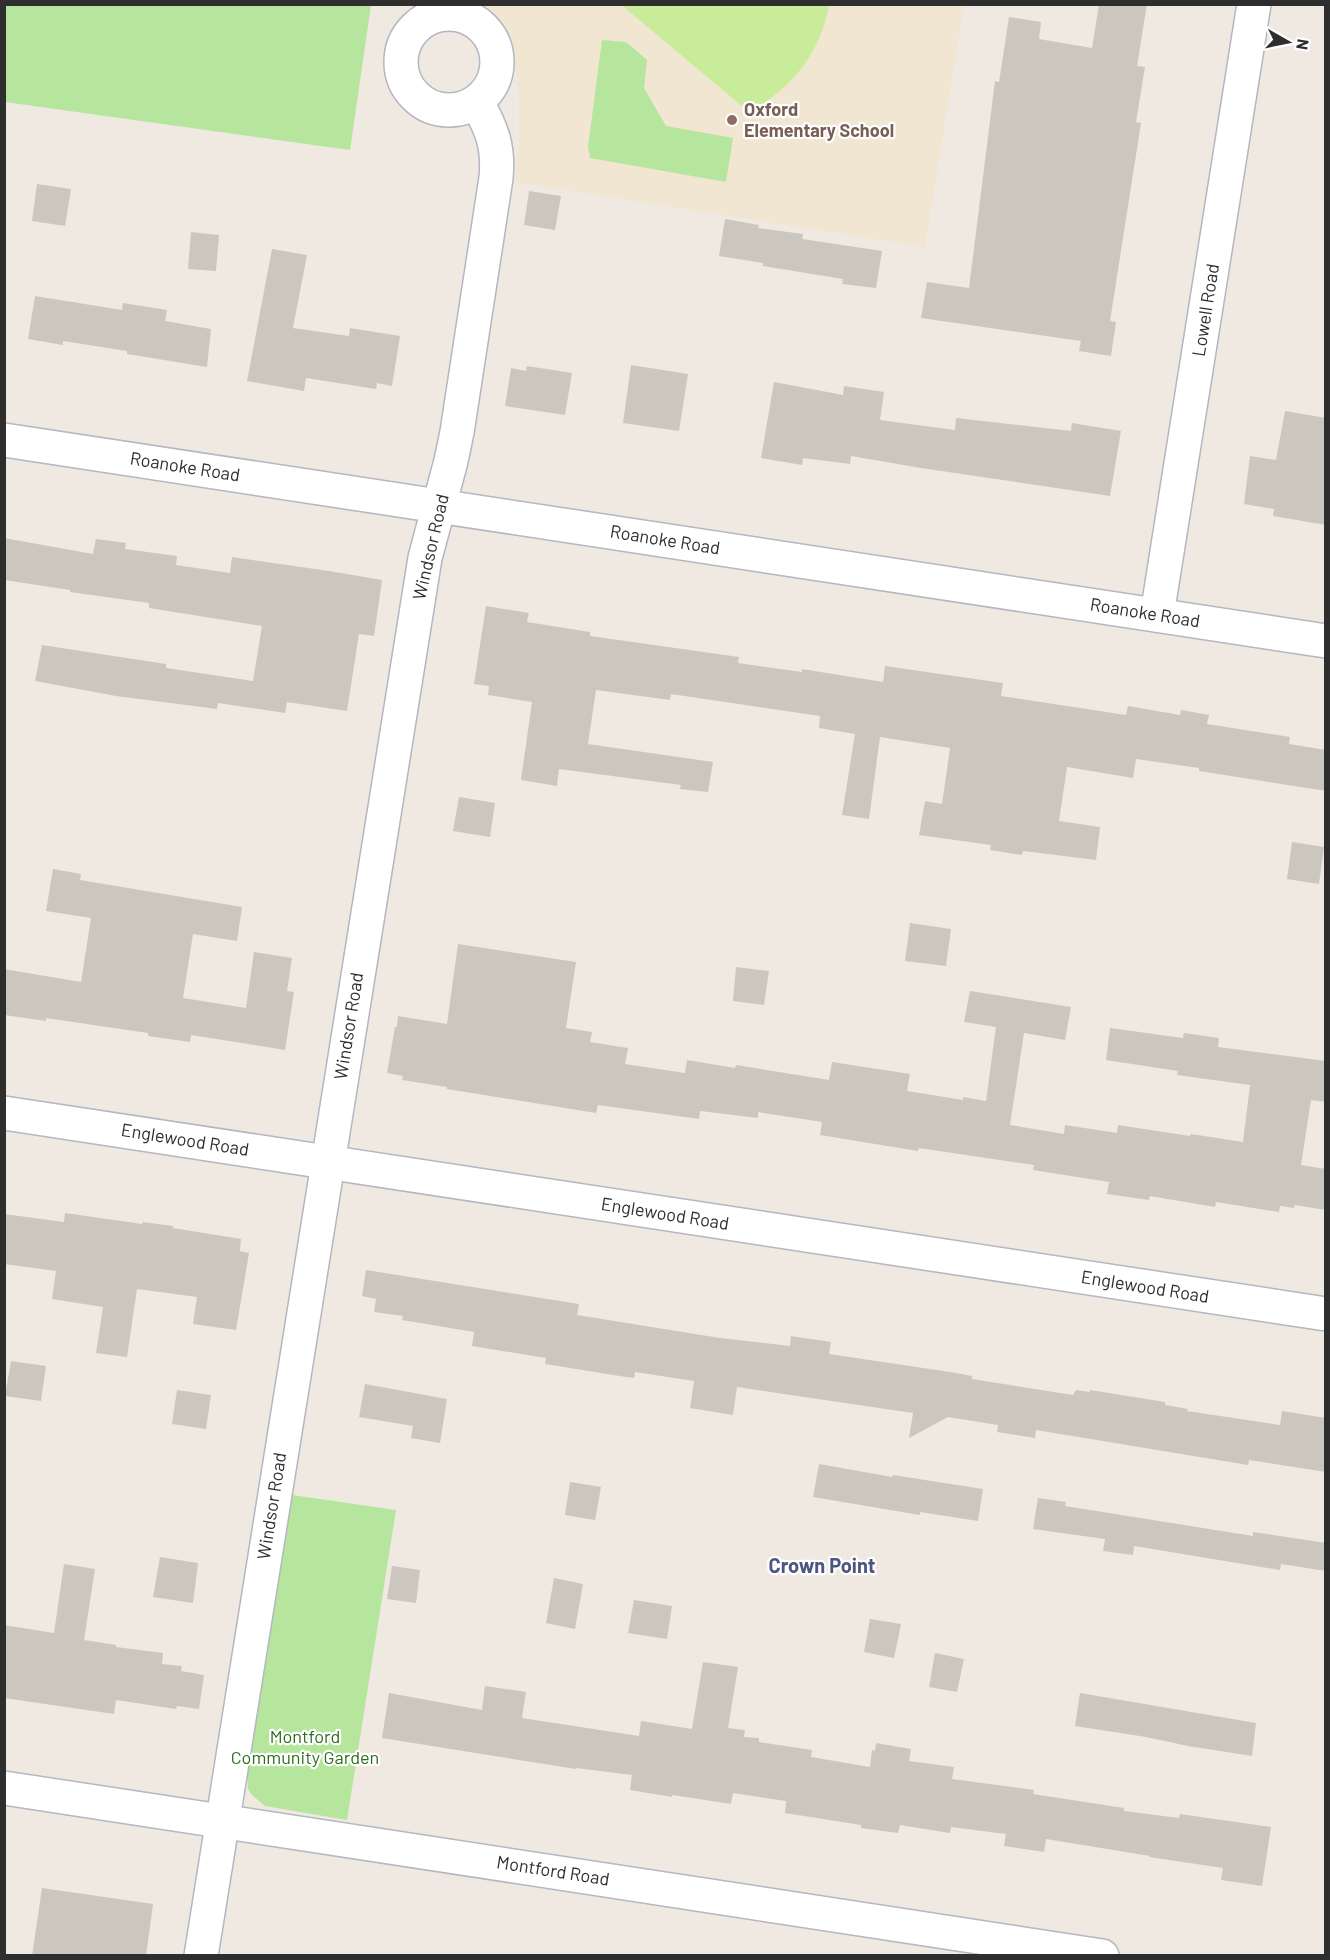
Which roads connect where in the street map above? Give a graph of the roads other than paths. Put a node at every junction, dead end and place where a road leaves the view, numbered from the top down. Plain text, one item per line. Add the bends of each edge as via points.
1 (1254, 4) edge
2 (477, 102) dead end
3 (4, 440) edge
4 (439, 507) junction
5 (1157, 615) junction
6 (1326, 641) edge
7 (4, 1113) edge
8 (328, 1162) junction
9 (1326, 1314) edge
10 (4, 1788) edge
11 (222, 1820) junction
12 (201, 1956) edge
13 (1102, 1956) edge

1 - 5 street, Lowell Road
2 - 4 street, Windsor Road via 494,136 496,178 457,432
3 - 4 street, Roanoke Road
4 - 5 street, Roanoke Road
4 - 8 street, Windsor Road via 425,558
5 - 6 street, Roanoke Road
7 - 8 street, Englewood Road
8 - 9 street, Englewood Road
8 - 11 street, Windsor Road
10 - 11 street, Montford Road
11 - 12 street, Windsor Road
11 - 13 street, Montford Road

